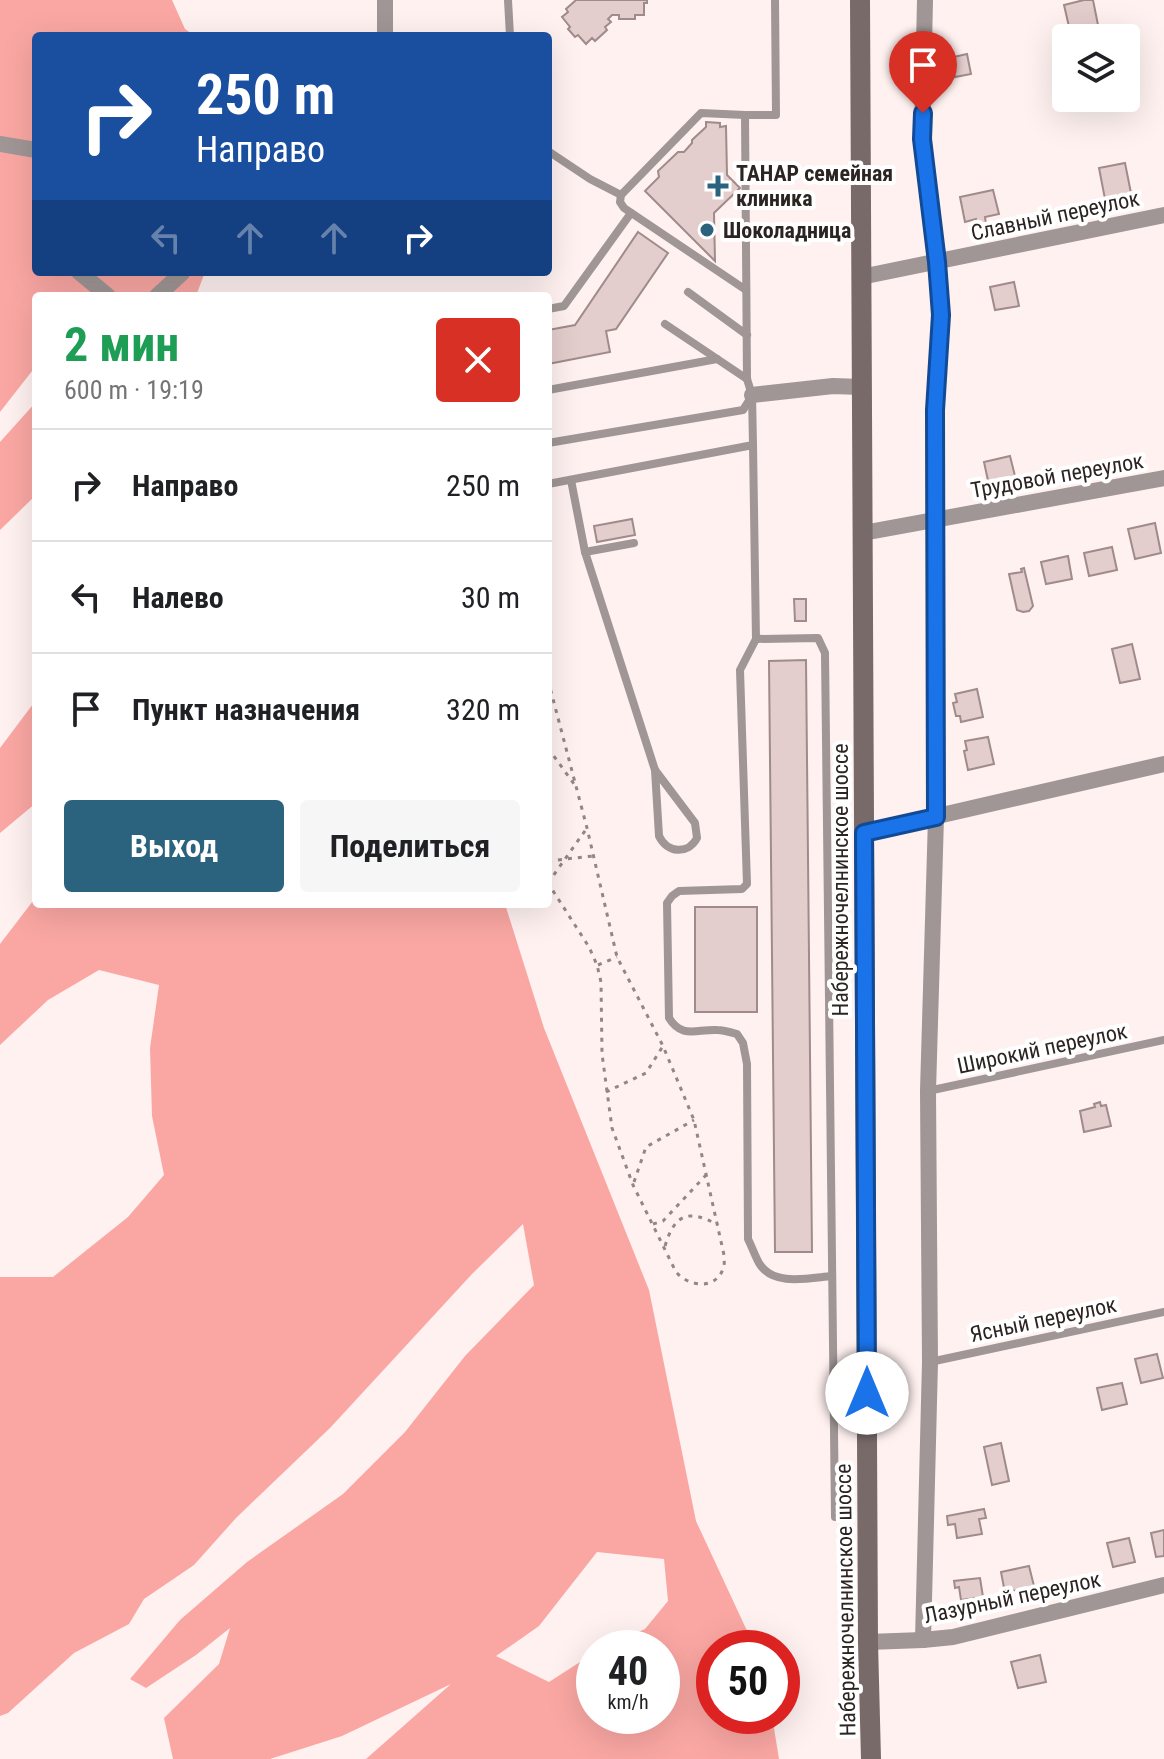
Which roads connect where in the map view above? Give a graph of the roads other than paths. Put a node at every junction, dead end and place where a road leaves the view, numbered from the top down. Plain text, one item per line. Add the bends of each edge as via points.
1 (385, 0) edge
2 (508, 0) edge
3 (775, 0) edge
4 (862, 0) edge
5 (925, 0) edge
6 (385, 32) edge
7 (510, 32) edge
8 (745, 115) junction
9 (0, 144) edge
10 (32, 149) edge
11 (552, 154) edge
12 (621, 195) junction
13 (631, 213) junction
14 (1164, 215) edge
15 (937, 262) junction
16 (84, 276) edge
17 (179, 276) edge
18 (861, 277) junction
19 (746, 290) junction
20 (103, 292) edge
21 (161, 292) edge
22 (688, 292) dead end
23 (552, 308) edge
24 (665, 324) dead end
25 (747, 335) junction
26 (717, 359) junction
27 (750, 387) junction
28 (861, 387) junction
29 (552, 389) edge
30 (552, 442) edge
31 (753, 445) junction
32 (1164, 478) edge
33 (571, 480) junction
34 (552, 483) edge
35 (936, 519) junction
36 (863, 533) junction
37 (634, 543) dead end
38 (585, 552) junction
39 (756, 639) junction
40 (1164, 764) edge
41 (655, 770) junction
42 (936, 817) junction
43 (864, 833) junction
44 (1164, 1040) edge
45 (928, 1091) junction
46 (832, 1276) junction
47 (1164, 1312) edge
48 (930, 1362) junction
49 (835, 1517) dead end
50 (1164, 1585) edge
51 (923, 1640) junction
52 (868, 1642) junction
53 (871, 1759) edge

1 - 6 street
2 - 7 lane
3 - 8 lane via 776,115
4 - 18 main road, Набережночелнинское шоссе
5 - 15 street via 922,139
8 - 12 lane via 701,113
8 - 19 lane
9 - 10 street
11 - 12 lane
12 - 13 lane via 620,202
13 - 19 lane
13 - 23 lane via 564,306
14 - 15 street, Славный переулок
15 - 18 street, Славный переулок
15 - 35 street via 941,315
16 - 20 street
17 - 21 street
18 - 28 main road, Набережночелнинское шоссе
19 - 25 lane
22 - 25 lane
24 - 26 lane
25 - 27 lane
26 - 27 lane
26 - 29 lane
27 - 28 street
27 - 30 lane via 743,410
27 - 31 lane
28 - 36 main road, Набережночелнинское шоссе
31 - 33 lane
31 - 39 lane
32 - 35 street, Трудовой переулок
33 - 34 lane
33 - 38 lane
35 - 36 street, Трудовой переулок
35 - 42 street
36 - 43 main road, Набережночелнинское шоссе
37 - 38 lane
38 - 41 lane
39 - 46 lane via 818,638 825,653
39 - 46 lane via 740,670 747,884 742,889 679,891 667,903 669,1018 684,1031 720,1030 737,1034 743,1043 748,1239 760,1265 784,1279
40 - 42 street
41 - 41 lane via 659,836 668,846 689,848 697,838 695,823
42 - 43 street
42 - 45 street
43 - 52 main road, Набережночелнинское шоссе
44 - 45 lane, Широкий переулок
45 - 48 street
46 - 49 lane
47 - 48 lane, Ясный переулок
48 - 51 street
50 - 51 street, Лазурный переулок
51 - 52 street, Лазурный переулок
52 - 53 main road, Набережночелнинское шоссе

